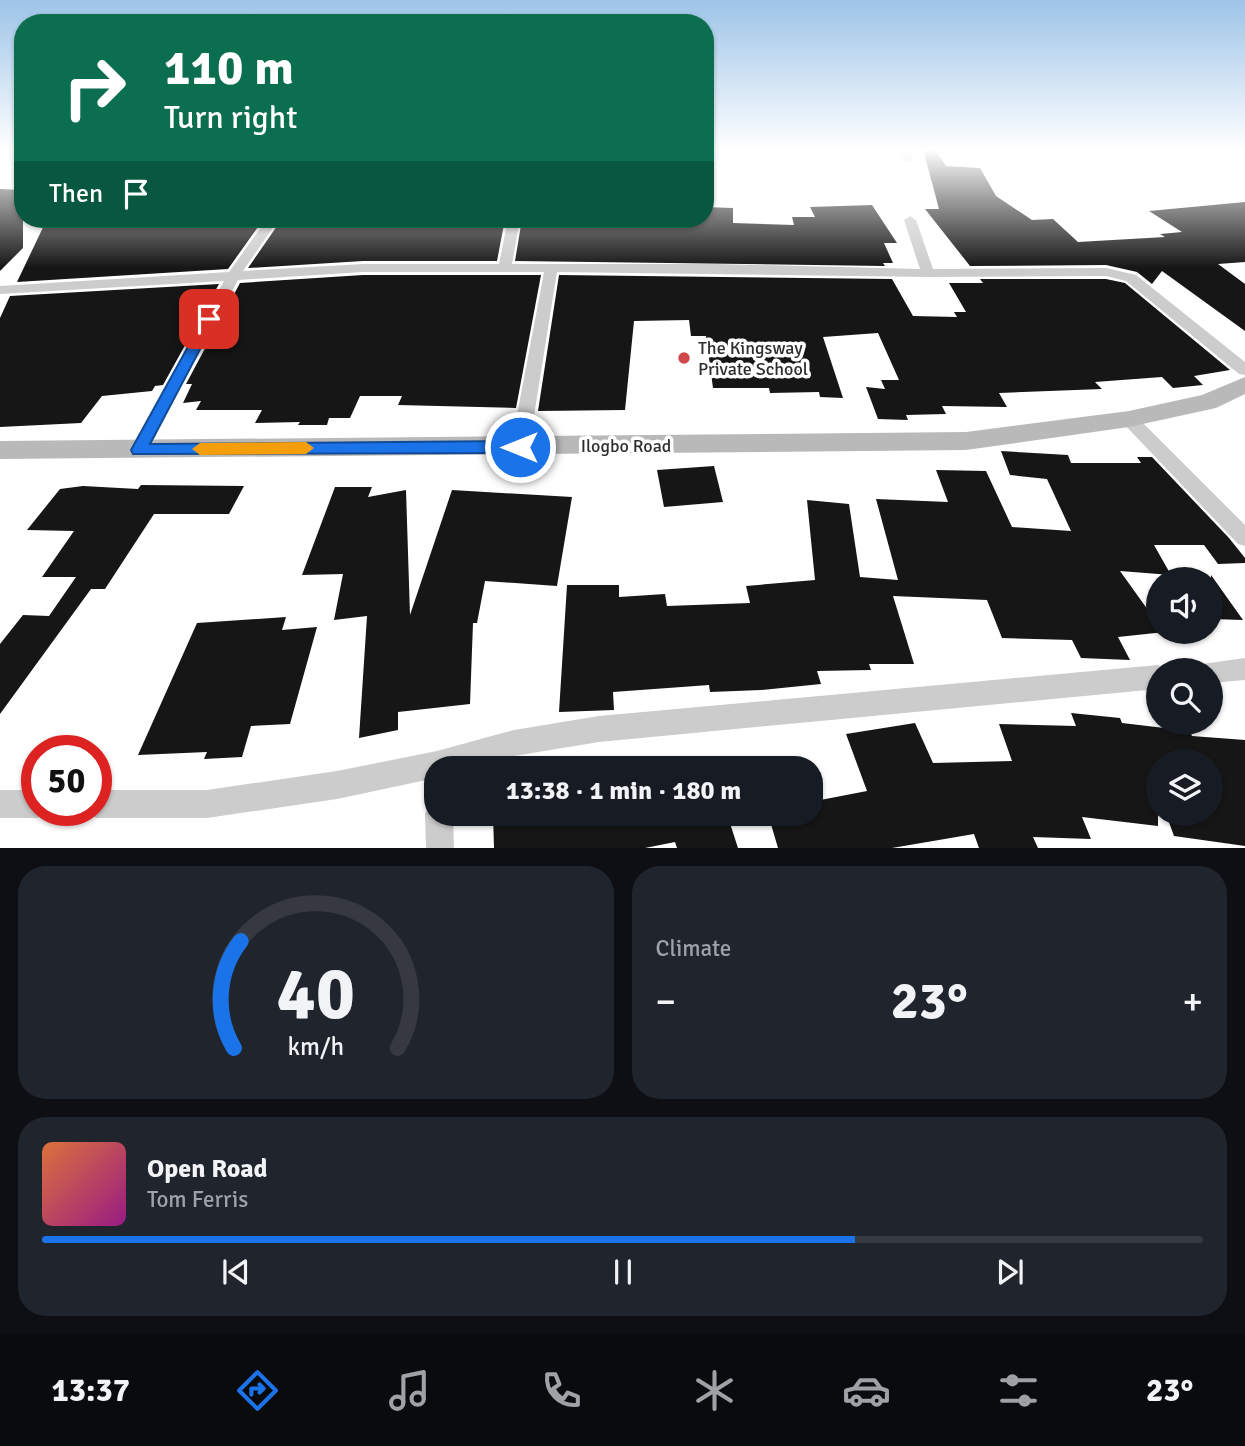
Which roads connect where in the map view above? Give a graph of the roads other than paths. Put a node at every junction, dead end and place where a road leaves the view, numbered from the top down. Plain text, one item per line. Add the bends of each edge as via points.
1 (910, 219) dead end
2 (267, 228) edge
3 (512, 228) edge
4 (505, 267) junction
5 (551, 268) junction
6 (928, 273) junction
7 (233, 275) junction
8 (0, 290) edge
9 (1245, 370) edge
10 (1245, 385) edge
11 (1129, 419) junction
12 (520, 447) junction
13 (0, 450) edge
14 (139, 450) junction
15 (1245, 538) edge
16 (1245, 668) edge
17 (1223, 671) edge
18 (1146, 678) edge
19 (470, 756) edge
20 (424, 768) edge
21 (0, 804) edge
22 (21, 804) edge
23 (112, 804) edge
24 (439, 826) edge
25 (440, 848) edge

1 - 6 street
2 - 7 street
3 - 4 street
4 - 5 street
4 - 7 street
5 - 6 street
5 - 12 street
6 - 9 street via 1121,273
7 - 8 street
7 - 14 street
10 - 11 main road, Ilogbo Road via 1208,402
11 - 12 main road, Ilogbo Road via 966,441
11 - 15 street
12 - 14 main road, Ilogbo Road
13 - 14 main road, Ilogbo Road
16 - 17 street
18 - 19 street via 600,729 514,743
20 - 23 street via 207,804
21 - 22 street
24 - 25 street

